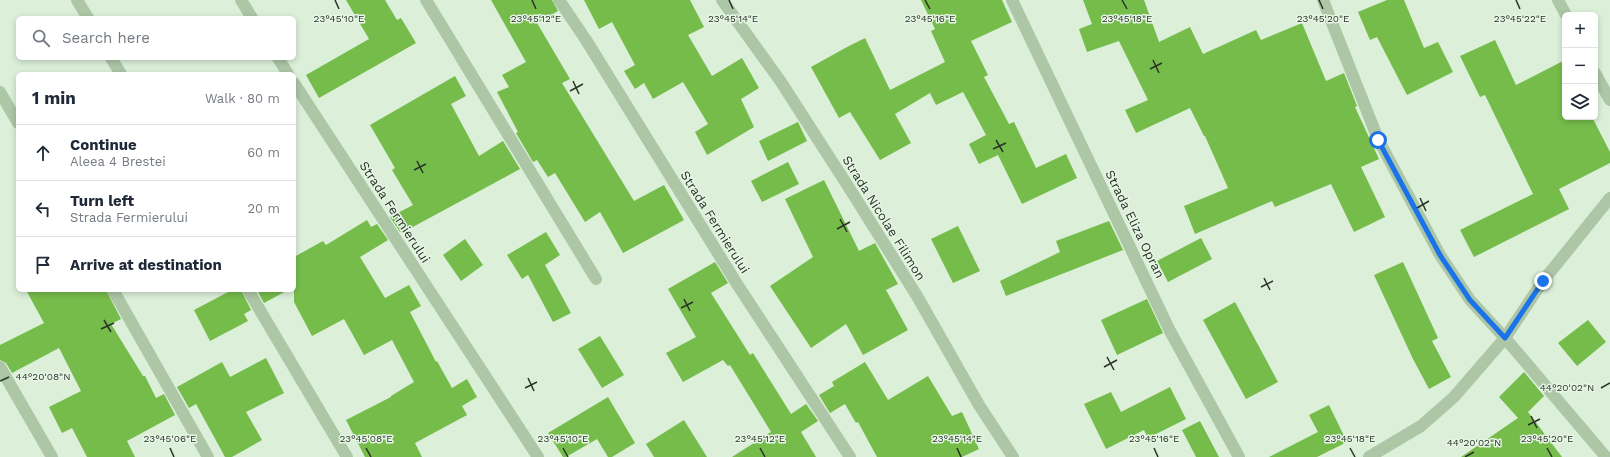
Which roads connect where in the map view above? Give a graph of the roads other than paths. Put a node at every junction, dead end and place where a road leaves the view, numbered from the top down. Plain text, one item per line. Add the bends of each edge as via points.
1 (77, 0) edge
2 (240, 0) edge
3 (426, 0) edge
4 (559, 0) edge
5 (722, 0) edge
6 (1012, 0) edge
7 (1323, 0) edge
8 (1558, 0) edge
9 (1564, 12) edge
10 (87, 16) edge
11 (251, 16) edge
12 (112, 60) edge
13 (279, 60) edge
14 (120, 72) edge
15 (287, 72) edge
16 (1598, 78) edge
17 (296, 86) edge
18 (0, 92) edge
19 (1610, 100) edge
20 (16, 120) edge
21 (1610, 198) edge
22 (596, 279) dead end
23 (114, 292) edge
24 (249, 292) edge
25 (1505, 338) junction
26 (0, 367) edge
27 (52, 457) edge
28 (208, 457) edge
29 (347, 457) edge
30 (538, 457) edge
31 (850, 457) edge
32 (1013, 457) edge
33 (1240, 457) edge
34 (1369, 457) edge
35 (1606, 457) edge

1 - 10 street
2 - 11 street
3 - 22 street
4 - 31 street, Strada Fermierului
5 - 32 street, Strada Nicolae Filimon via 781,82 853,194 917,296 979,405
6 - 33 street, Strada Eliza Opran via 1170,331
7 - 25 street via 1378,140 1436,248 1470,300
8 - 9 street
12 - 14 street
13 - 15 street
16 - 19 street
17 - 30 street, Strada Fermierului
18 - 20 street
21 - 25 street via 1543,281
23 - 28 street
24 - 29 street
25 - 34 street via 1454,397 1421,426
25 - 35 street
26 - 27 street

